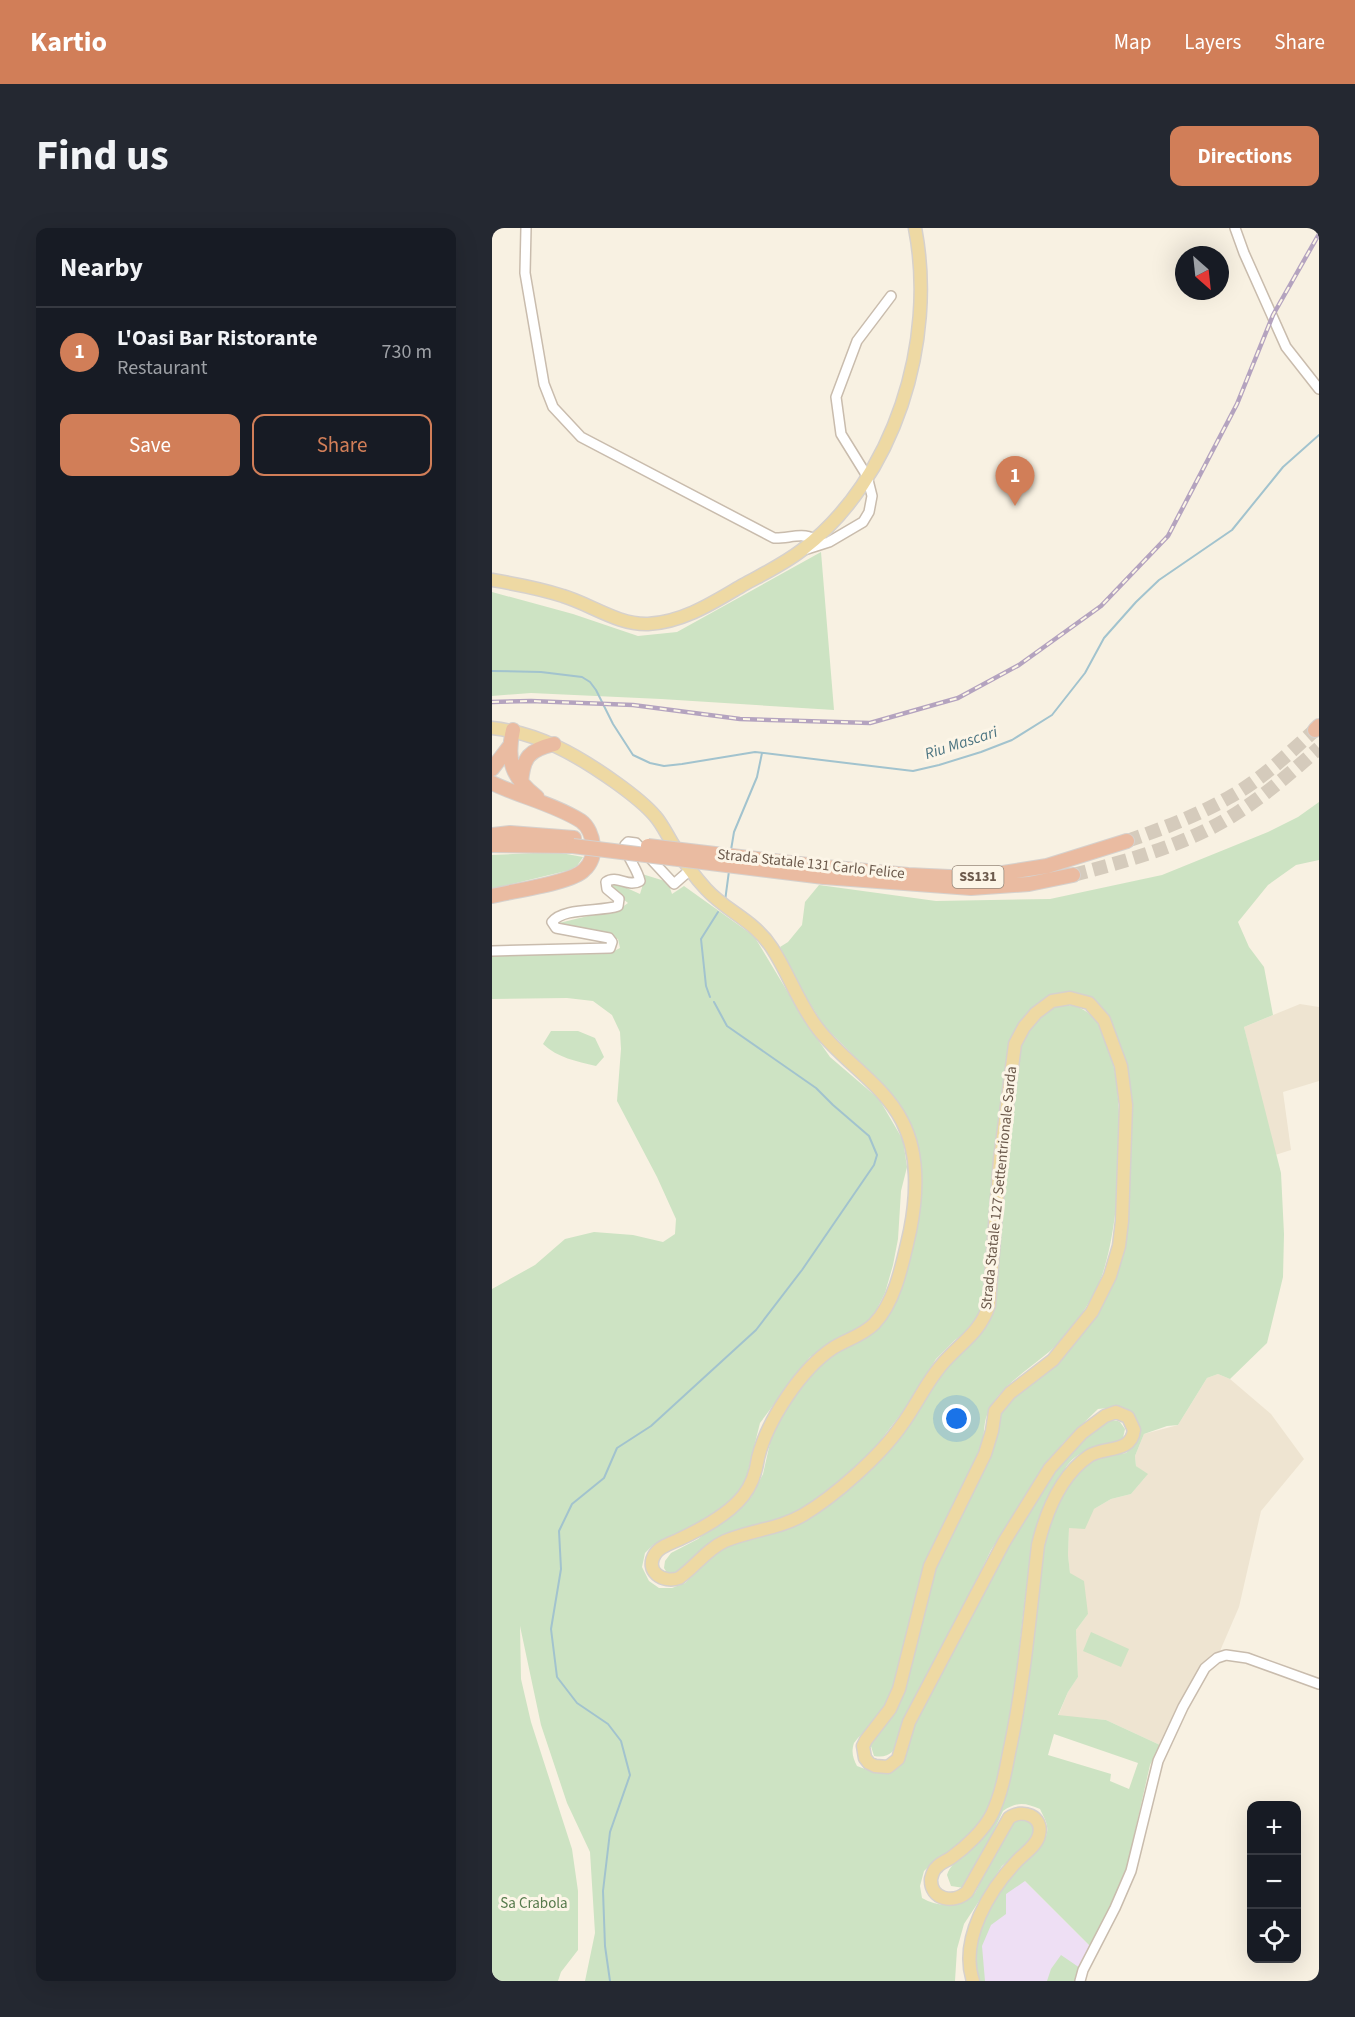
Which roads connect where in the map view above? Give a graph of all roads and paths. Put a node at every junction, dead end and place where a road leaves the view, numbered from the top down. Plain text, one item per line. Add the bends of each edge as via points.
1 (526, 228) edge
2 (915, 228) edge
3 (1236, 228) edge
4 (891, 296) dead end
5 (1319, 389) edge
6 (867, 476) junction
7 (814, 539) junction
8 (801, 550) junction
9 (492, 580) edge
10 (492, 728) edge
11 (513, 730) junction
12 (554, 744) junction
13 (509, 747) junction
14 (492, 769) edge
15 (492, 783) edge
16 (521, 783) junction
17 (548, 806) junction
18 (492, 825) edge
19 (492, 835) edge
20 (1127, 841) tunnel mouth
21 (571, 842) junction
22 (492, 845) edge
23 (492, 852) edge
24 (690, 870) junction
25 (825, 872) junction
26 (1073, 875) tunnel mouth
27 (492, 896) edge
28 (492, 951) edge
29 (1319, 1684) edge
30 (973, 1981) edge
31 (1080, 1981) edge

1 - 7 street via 525,273 544,384 553,407 568,424 581,437 774,538 807,535
2 - 6 main road via 921,272 913,370 898,417
3 - 5 street via 1286,347
4 - 6 street via 857,341 836,397 841,434
6 - 7 main road via 848,504
6 - 8 street via 872,496 863,522 829,542
7 - 8 main road
8 - 9 main road via 687,616 646,624 626,621 564,596
10 - 11 main road, Strada Statale 127 Settentrionale Sarda
11 - 12 main road, Strada Statale 127 Settentrionale Sarda
11 - 13 highway
12 - 16 highway via 529,755 522,766
12 - 24 main road, Strada Statale 127 Settentrionale Sarda via 634,796 656,817
13 - 14 highway
13 - 16 highway via 513,769
15 - 17 highway
16 - 17 highway
17 - 27 highway via 584,823 594,849 584,871 567,879
18 - 21 highway
19 - 21 highway, Strada Statale 131 Carlo Felice / SS131 via 510,833
20 - 25 highway, Strada Statale 131 Carlo Felice / SS131 via 1047,866 971,878
21 - 22 highway, Strada Statale 131 Carlo Felice / SS131
21 - 23 highway
21 - 25 highway, Strada Statale 131 Carlo Felice / SS131, bridge
24 - 28 street via 674,884 631,841 625,845 640,881 631,884 609,879 605,885 619,899 618,906 582,911 552,922 556,928 609,938 610,948
24 - 30 main road, Strada Statale 127 Settentrionale Sarda via 723,904 755,926 772,947 811,1021 882,1092 902,1121 913,1148 915,1178 911,1227 888,1303 861,1335 816,1360 780,1406 761,1448 755,1476 743,1496 696,1532 657,1551 652,1566 663,1580 681,1577 723,1542 803,1515 836,1492 901,1427 936,1371 984,1320 989,1305 1000,1159 1015,1044 1036,1013 1052,1001 1070,998 1089,1003 1104,1020 1121,1066 1126,1106 1122,1221 1110,1276 1092,1312 1053,1360 1010,1393 995,1411 986,1454 930,1566 899,1689 890,1709 863,1746 865,1758 875,1766 888,1767 898,1759 909,1722 1004,1542 1050,1468 1082,1433 1105,1416 1116,1412 1126,1415 1134,1430 1130,1442 1121,1448 1093,1453 1082,1461 1065,1479 1045,1518 1038,1545 1015,1724 1000,1794 979,1833 937,1866 932,1877 938,1895 950,1900 962,1897 1009,1818 1025,1813 1038,1823 1036,1842 1002,1878 971,1936 968,1952
25 - 26 highway, Strada Statale 131 Carlo Felice / SS131 via 971,888 1029,884
29 - 31 street via 1247,1658 1226,1655 1205,1668 1158,1761 1131,1871

